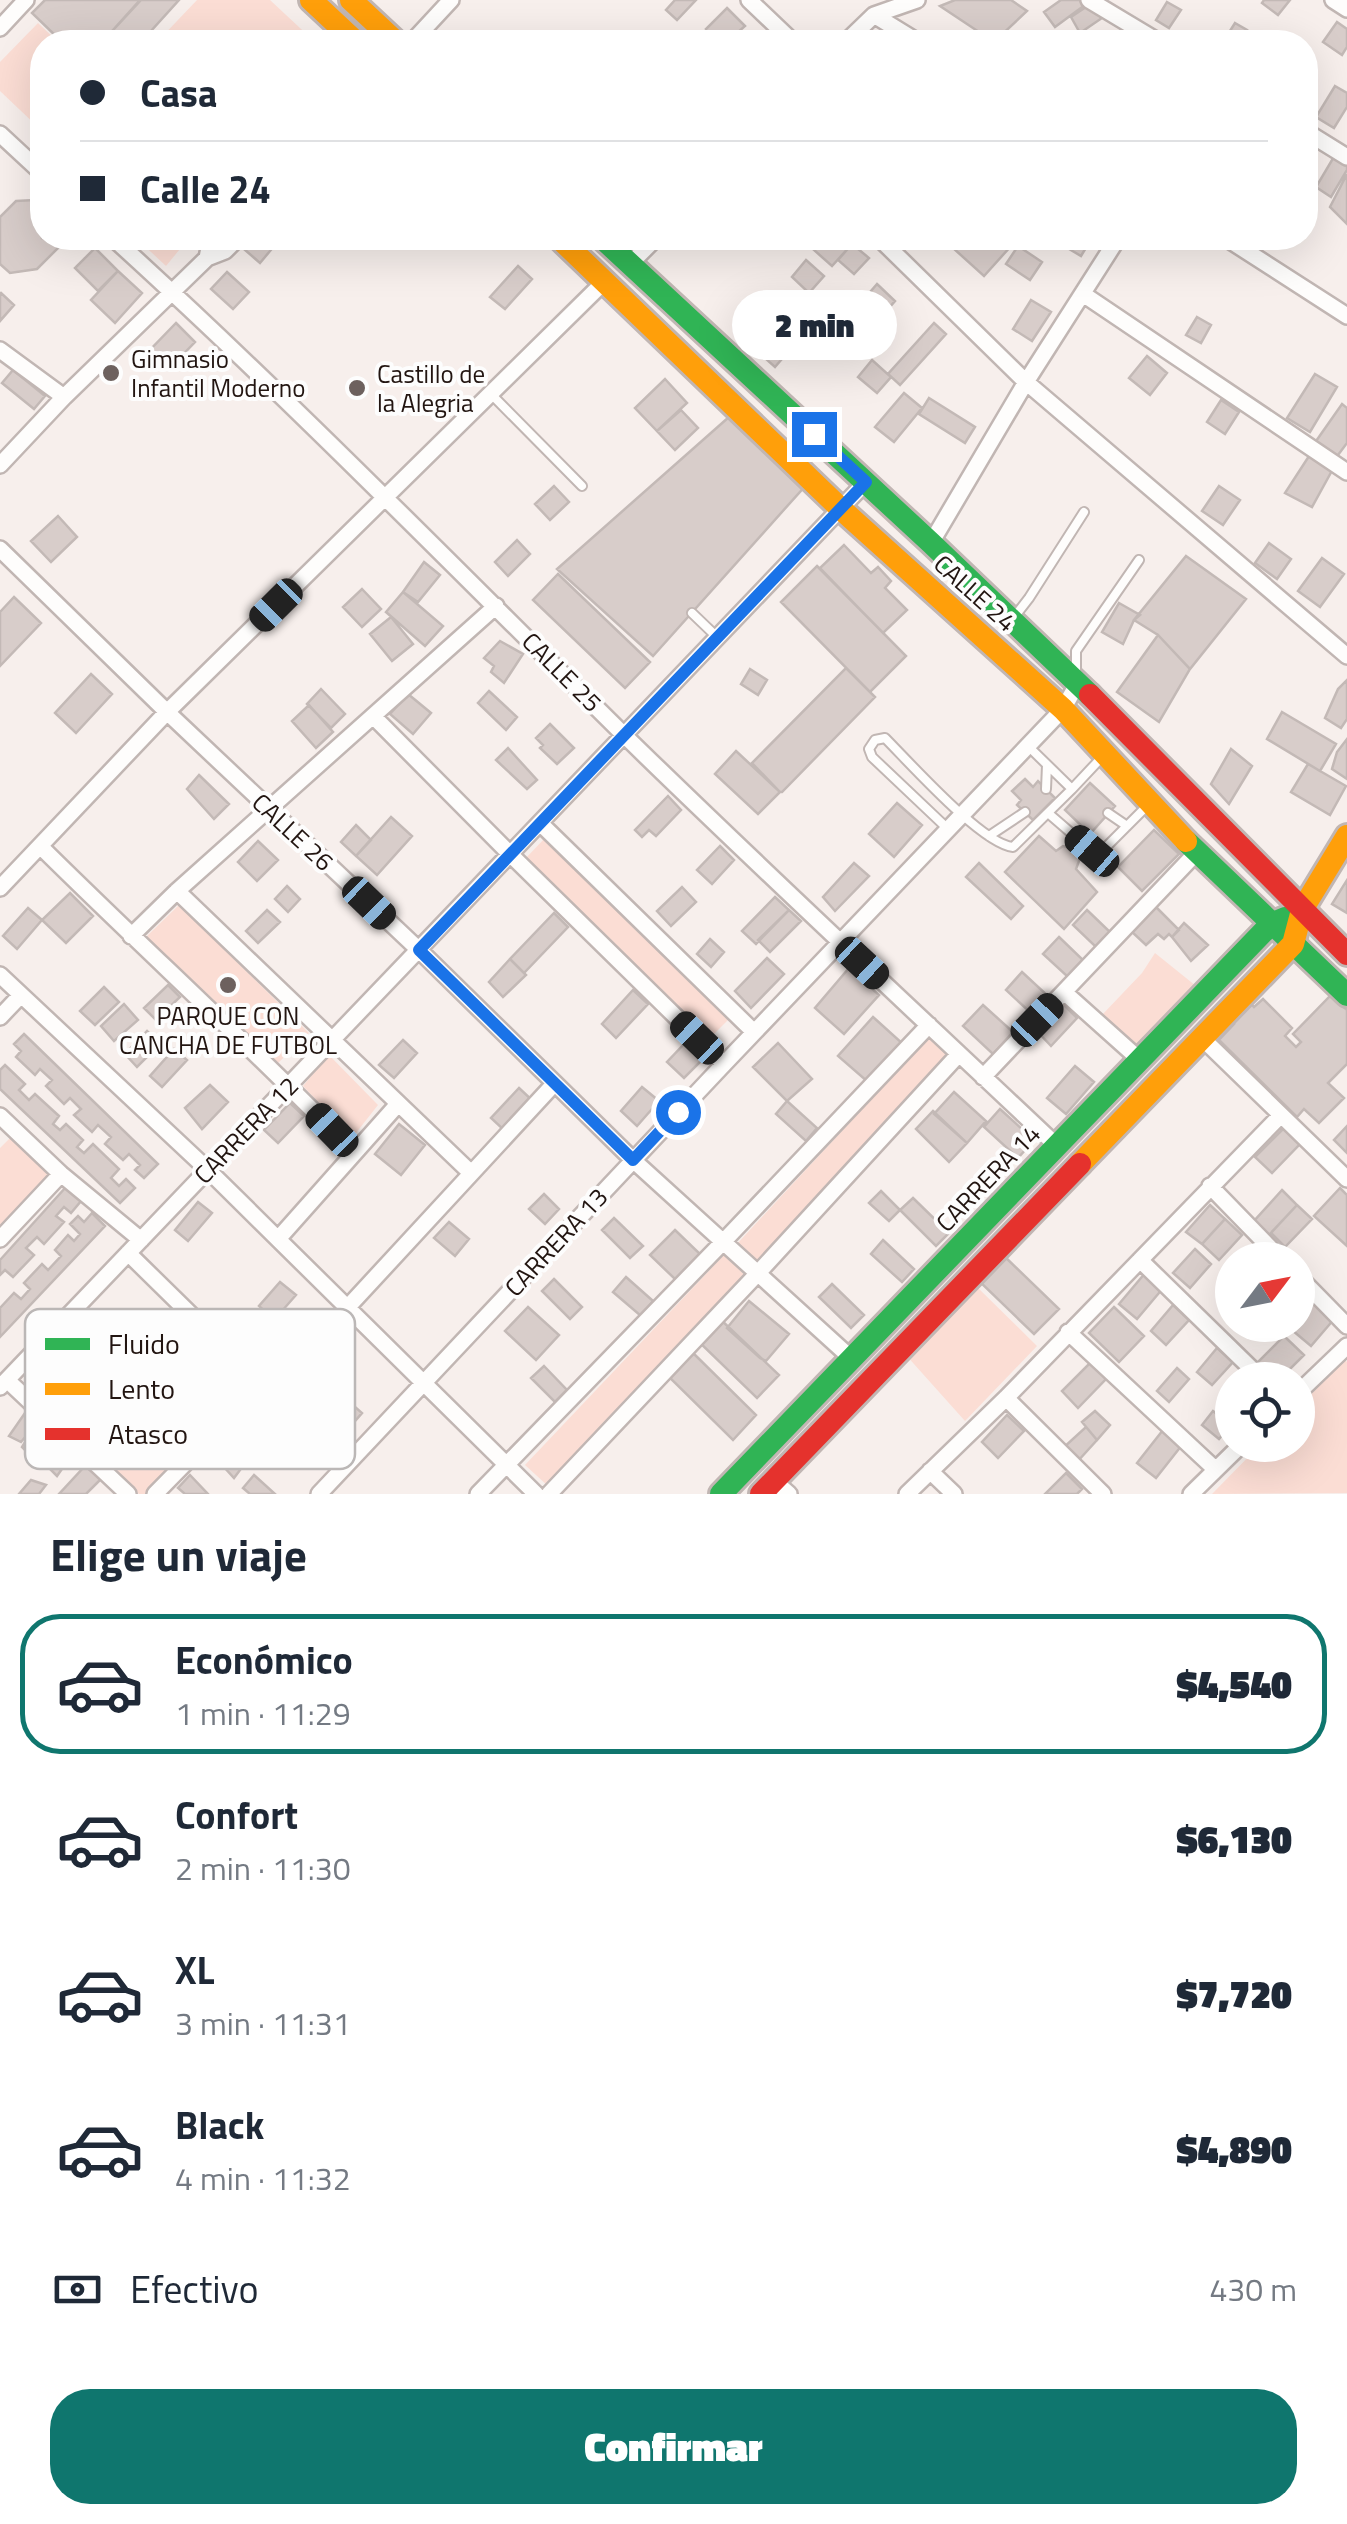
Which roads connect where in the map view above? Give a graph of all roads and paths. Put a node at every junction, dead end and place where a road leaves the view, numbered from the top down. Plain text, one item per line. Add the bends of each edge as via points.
1 (26, 0) edge
2 (311, 0) edge
3 (351, 0) edge
4 (451, 0) edge
5 (749, 0) edge
6 (917, 0) edge
7 (1090, 0) edge
8 (1333, 0) edge
9 (1347, 9) edge
10 (874, 15) junction
11 (0, 28) edge
12 (343, 30) edge
13 (383, 30) edge
14 (423, 30) edge
15 (780, 30) edge
16 (858, 30) edge
17 (898, 30) edge
18 (1139, 30) edge
19 (0, 134) edge
20 (1318, 139) edge
21 (1347, 157) edge
22 (30, 162) edge
23 (126, 250) edge
24 (208, 250) edge
25 (226, 250) edge
26 (572, 250) edge
27 (615, 250) edge
28 (644, 250) edge
29 (891, 250) edge
30 (1110, 250) edge
31 (1245, 250) edge
32 (207, 258) junction
33 (630, 264) junction
34 (605, 282) junction
35 (173, 293) junction
36 (1083, 294) junction
37 (1347, 316) edge
38 (0, 350) edge
39 (1026, 382) junction
40 (491, 394) junction
41 (64, 397) junction
42 (0, 465) edge
43 (1347, 472) edge
44 (866, 482) junction
45 (582, 486) dead end
46 (384, 498) junction
47 (840, 508) junction
48 (1084, 512) dead end
49 (932, 543) junction
50 (0, 548) edge
51 (1139, 560) dead end
52 (496, 606) junction
53 (692, 612) dead end
54 (1012, 620) junction
55 (717, 638) junction
56 (1347, 656) edge
57 (1078, 683) junction
58 (1063, 710) junction
59 (167, 712) junction
60 (373, 716) junction
61 (624, 735) junction
62 (1028, 746) junction
63 (1105, 754) junction
64 (1047, 765) junction
65 (1046, 789) dead end
66 (1072, 789) junction
67 (1151, 802) junction
68 (269, 809) junction
69 (1025, 812) dead end
70 (1048, 813) junction
71 (1108, 813) dead end
72 (962, 814) junction
73 (540, 823) junction
74 (1127, 826) junction
75 (948, 829) junction
76 (989, 836) junction
77 (1347, 836) edge
78 (40, 846) junction
79 (1197, 852) junction
80 (510, 854) junction
81 (0, 888) edge
82 (177, 891) junction
83 (1302, 910) junction
84 (1272, 924) junction
85 (130, 936) junction
86 (840, 942) junction
87 (1292, 944) junction
88 (419, 950) junction
89 (1347, 954) edge
90 (0, 975) edge
91 (1064, 992) junction
92 (21, 995) junction
93 (1347, 995) edge
94 (0, 1017) edge
95 (929, 1025) junction
96 (754, 1032) junction
97 (1202, 1038) junction
98 (332, 1040) junction
99 (959, 1054) junction
100 (1140, 1060) junction
101 (724, 1064) junction
102 (983, 1077) junction
103 (554, 1084) junction
104 (289, 1085) junction
105 (398, 1104) junction
106 (1281, 1115) junction
107 (1, 1119) edge
108 (1057, 1146) junction
109 (354, 1152) junction
110 (633, 1160) junction
111 (208, 1170) junction
112 (471, 1173) junction
113 (62, 1174) junction
114 (1347, 1179) edge
115 (1210, 1186) junction
116 (0, 1239) edge
117 (278, 1239) junction
118 (141, 1240) junction
119 (723, 1242) junction
120 (1264, 1242) edge
121 (128, 1253) junction
122 (1140, 1260) junction
123 (758, 1273) junction
124 (1315, 1293) edge
125 (348, 1308) joint
126 (75, 1309) edge
127 (183, 1309) edge
128 (355, 1315) edge
129 (1347, 1326) edge
130 (1068, 1332) junction
131 (1347, 1346) edge
132 (851, 1358) junction
133 (25, 1361) edge
134 (1245, 1362) edge
135 (1315, 1377) edge
136 (423, 1382) junction
137 (3, 1384) edge
138 (1006, 1398) junction
139 (25, 1402) edge
140 (355, 1453) edge
141 (1223, 1462) edge
142 (507, 1466) junction
143 (102, 1469) edge
144 (180, 1469) edge
145 (341, 1469) edge
146 (1215, 1469) junction
147 (930, 1471) junction
148 (775, 1490) edge
149 (128, 1494) edge
150 (156, 1494) edge
151 (319, 1494) edge
152 (478, 1494) edge
153 (536, 1494) edge
154 (549, 1494) edge
155 (720, 1494) edge
156 (907, 1494) edge
157 (954, 1494) edge
158 (1102, 1494) edge
159 (1191, 1494) edge

1 - 11 street
2 - 12 street
3 - 13 street
4 - 14 street
5 - 15 street
6 - 10 street
7 - 18 street
8 - 9 street
10 - 16 street
10 - 17 street
19 - 22 street
20 - 21 street
23 - 35 street, CALLE 25
24 - 32 street
25 - 32 street
26 - 34 street, CALLE 24
27 - 33 street, CALLE 24
28 - 33 street
29 - 39 street
30 - 36 street
31 - 37 street
32 - 35 street
33 - 44 street, CALLE 24
34 - 40 street
34 - 47 street, CALLE 24
35 - 41 street
35 - 46 street, CALLE 25
36 - 39 street
36 - 43 street
38 - 41 street
39 - 49 street
39 - 56 street
40 - 45 lane
40 - 46 street
41 - 42 street
44 - 47 street, CARRERA 12
44 - 49 street, CALLE 24
46 - 52 street, CALLE 25
46 - 59 street
47 - 55 street, CARRERA 12
47 - 58 street, CALLE 24
48 - 54 lane
49 - 54 street, CALLE 24
50 - 59 street, CALLE 26
51 - 57 lane via 1076,650
52 - 60 street
52 - 61 street, CALLE 25
53 - 55 lane
54 - 57 street, CALLE 24
55 - 61 street, CARRERA 12
57 - 58 street, CARRERA 13
57 - 83 street, CALLE 24
58 - 62 street, CARRERA 13
58 - 63 street, CALLE 24
59 - 68 street, CALLE 26
59 - 78 street
60 - 68 street
60 - 80 street
61 - 73 street, CARRERA 12
61 - 86 street, CALLE 25
62 - 64 lane
62 - 72 street, CARRERA 13
63 - 66 lane
63 - 67 street, CALLE 24
64 - 65 lane
64 - 66 lane
66 - 70 lane
67 - 74 lane
67 - 79 street, CALLE 24
68 - 82 street
68 - 88 street, CALLE 26
69 - 76 lane
70 - 74 lane via 1092,851 1100,852
70 - 76 lane via 1013,847
71 - 74 lane
72 - 75 street, CARRERA 13
72 - 75 lane via 884,738 875,740 872,757
72 - 76 lane
73 - 80 street, CARRERA 12
73 - 96 street
75 - 86 street, CARRERA 13
77 - 83 street
78 - 81 street
78 - 85 street
79 - 84 street, CALLE 24
79 - 91 street
80 - 88 street, CARRERA 12
80 - 101 street
82 - 85 street
82 - 98 street
83 - 84 street, CARRERA 14
83 - 87 street
83 - 89 street, CALLE 24
84 - 87 street, CALLE 24
84 - 100 street, CARRERA 14
85 - 104 street
86 - 95 street, CALLE 25
86 - 96 street, CARRERA 13
87 - 93 street, CALLE 24
87 - 97 street
88 - 98 street, CARRERA 12
88 - 103 street, CALLE 26
90 - 92 street
91 - 100 street
91 - 102 street
92 - 94 street
92 - 111 street
95 - 99 street, CALLE 25
95 - 119 street
96 - 101 street, CARRERA 13
97 - 106 street
97 - 148 street
98 - 104 street, CARRERA 12
98 - 105 street
99 - 102 street, CALLE 25
99 - 123 street
100 - 108 street, CARRERA 14
101 - 110 street, CARRERA 13
102 - 108 street, CALLE 25
103 - 110 street, CALLE 26
103 - 112 street
104 - 109 street
104 - 111 street, CARRERA 12
105 - 109 street
105 - 112 street
106 - 114 street
106 - 115 street
107 - 113 street
108 - 132 street, CARRERA 14
109 - 117 street
110 - 119 street, CALLE 26
110 - 136 street, CARRERA 13
111 - 117 street
111 - 118 street, CARRERA 12
112 - 125 street
113 - 116 street
113 - 118 street
115 - 120 street
115 - 122 street
117 - 125 street
118 - 121 street, CARRERA 12
119 - 123 street, CALLE 26
119 - 142 street
121 - 126 street, CARRERA 12
121 - 127 street
122 - 130 street
122 - 134 street
123 - 132 street, CALLE 26
123 - 154 street
124 - 129 street
128 - 136 street
130 - 138 street
130 - 146 street
131 - 135 street
132 - 155 street, CARRERA 14
133 - 137 street, CARRERA 12
136 - 140 street, CARRERA 13
136 - 142 street
137 - 139 street
138 - 147 street
138 - 158 street
141 - 146 street
142 - 152 street
142 - 153 street
143 - 149 street
144 - 150 street
145 - 151 street, CARRERA 13
146 - 159 street
147 - 156 street
147 - 157 street

